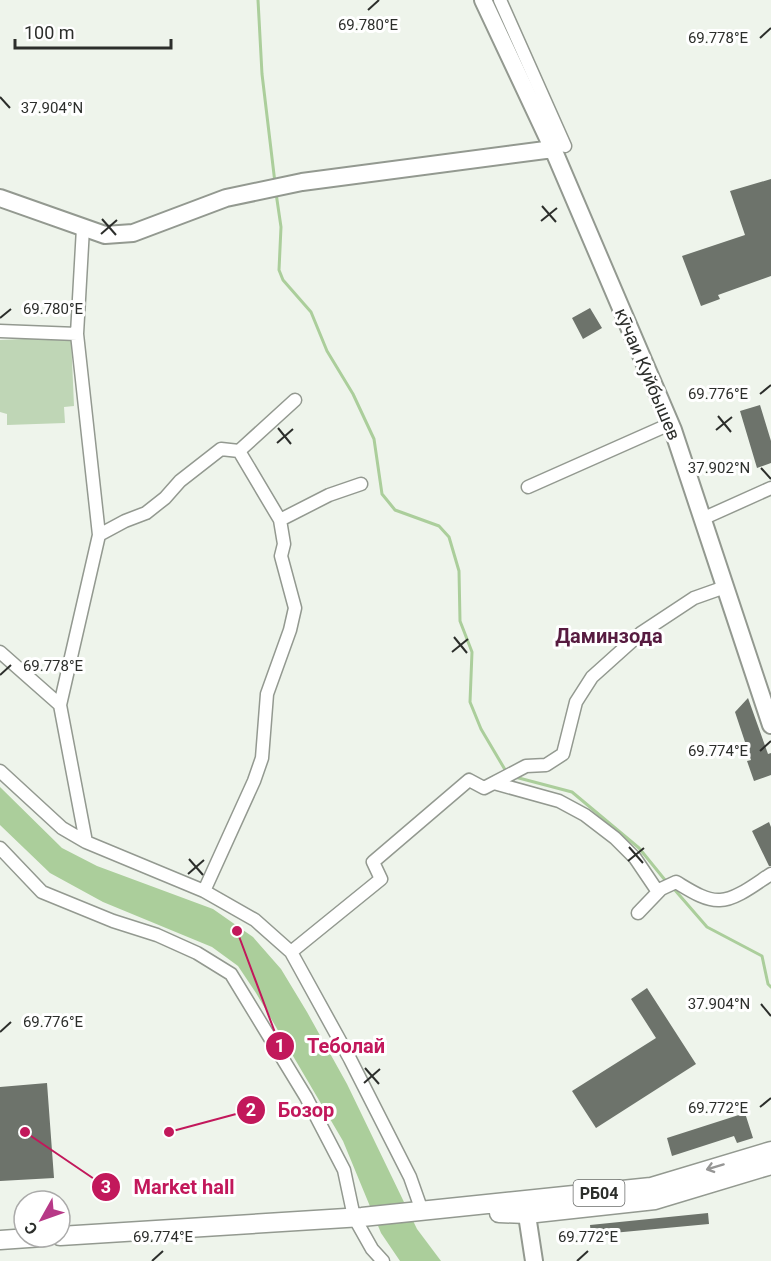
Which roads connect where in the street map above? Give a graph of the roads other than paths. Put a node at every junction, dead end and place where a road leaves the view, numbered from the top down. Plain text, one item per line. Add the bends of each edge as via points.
1 (483, 0) edge
2 (500, 0) edge
3 (559, 147) junction
4 (0, 198) edge
5 (83, 228) junction
6 (0, 331) edge
7 (77, 334) junction
8 (295, 400) dead end
9 (670, 424) junction
10 (239, 451) junction
11 (361, 484) dead end
12 (528, 487) dead end
13 (771, 488) edge
14 (702, 519) junction
15 (280, 520) junction
16 (99, 535) junction
17 (725, 587) junction
18 (0, 652) edge
19 (60, 705) junction
20 (771, 725) edge
21 (0, 771) edge
22 (499, 780) junction
23 (86, 842) junction
24 (0, 848) edge
25 (771, 874) edge
26 (661, 889) junction
27 (204, 891) junction
28 (638, 913) dead end
29 (291, 952) junction
30 (771, 1150) edge
31 (771, 1165) edge
32 (526, 1208) junction
33 (422, 1211) junction
34 (358, 1217) junction
35 (72, 1235) edge
36 (383, 1261) edge
37 (534, 1261) edge

1 - 3 main road, кӯчаи Куйбышев
2 - 3 street
3 - 5 main road via 302,182 226,198 133,233 105,235
3 - 9 main road, кӯчаи Куйбышев
4 - 5 main road
5 - 7 street
6 - 7 street
7 - 16 street
8 - 10 street
9 - 12 street
9 - 14 main road, кӯчаи Куйбышев
10 - 15 street
10 - 16 street via 221,449 146,513
11 - 15 street
13 - 14 street
14 - 17 main road, кӯчаи Куйбышев
15 - 27 street via 284,544 281,556 295,608 267,694 257,774
16 - 19 street
17 - 20 main road, кӯчаи Куйбышев
17 - 22 street via 694,598 641,633 592,677 576,702 563,754 546,765 526,766
18 - 19 street
19 - 23 street
21 - 23 street via 62,828
22 - 26 street via 559,801 585,815 615,838 635,858 656,889
22 - 29 street via 484,788 469,780 460,787 373,862 381,879
23 - 27 street
24 - 34 street via 42,892 157,935 231,974 306,1097 344,1170
25 - 26 street via 744,892 720,900 676,882
26 - 28 street
27 - 29 street via 255,920
29 - 33 street via 410,1177
30 -> 32 main road, РБ04 via 651,1187
31 - 32 main road, РБ04 via 655,1200
32 - 33 main road, РБ04
32 - 37 main road
33 - 34 main road, РБ04
34 - 35 main road, РБ04
34 - 36 street via 372,1250

